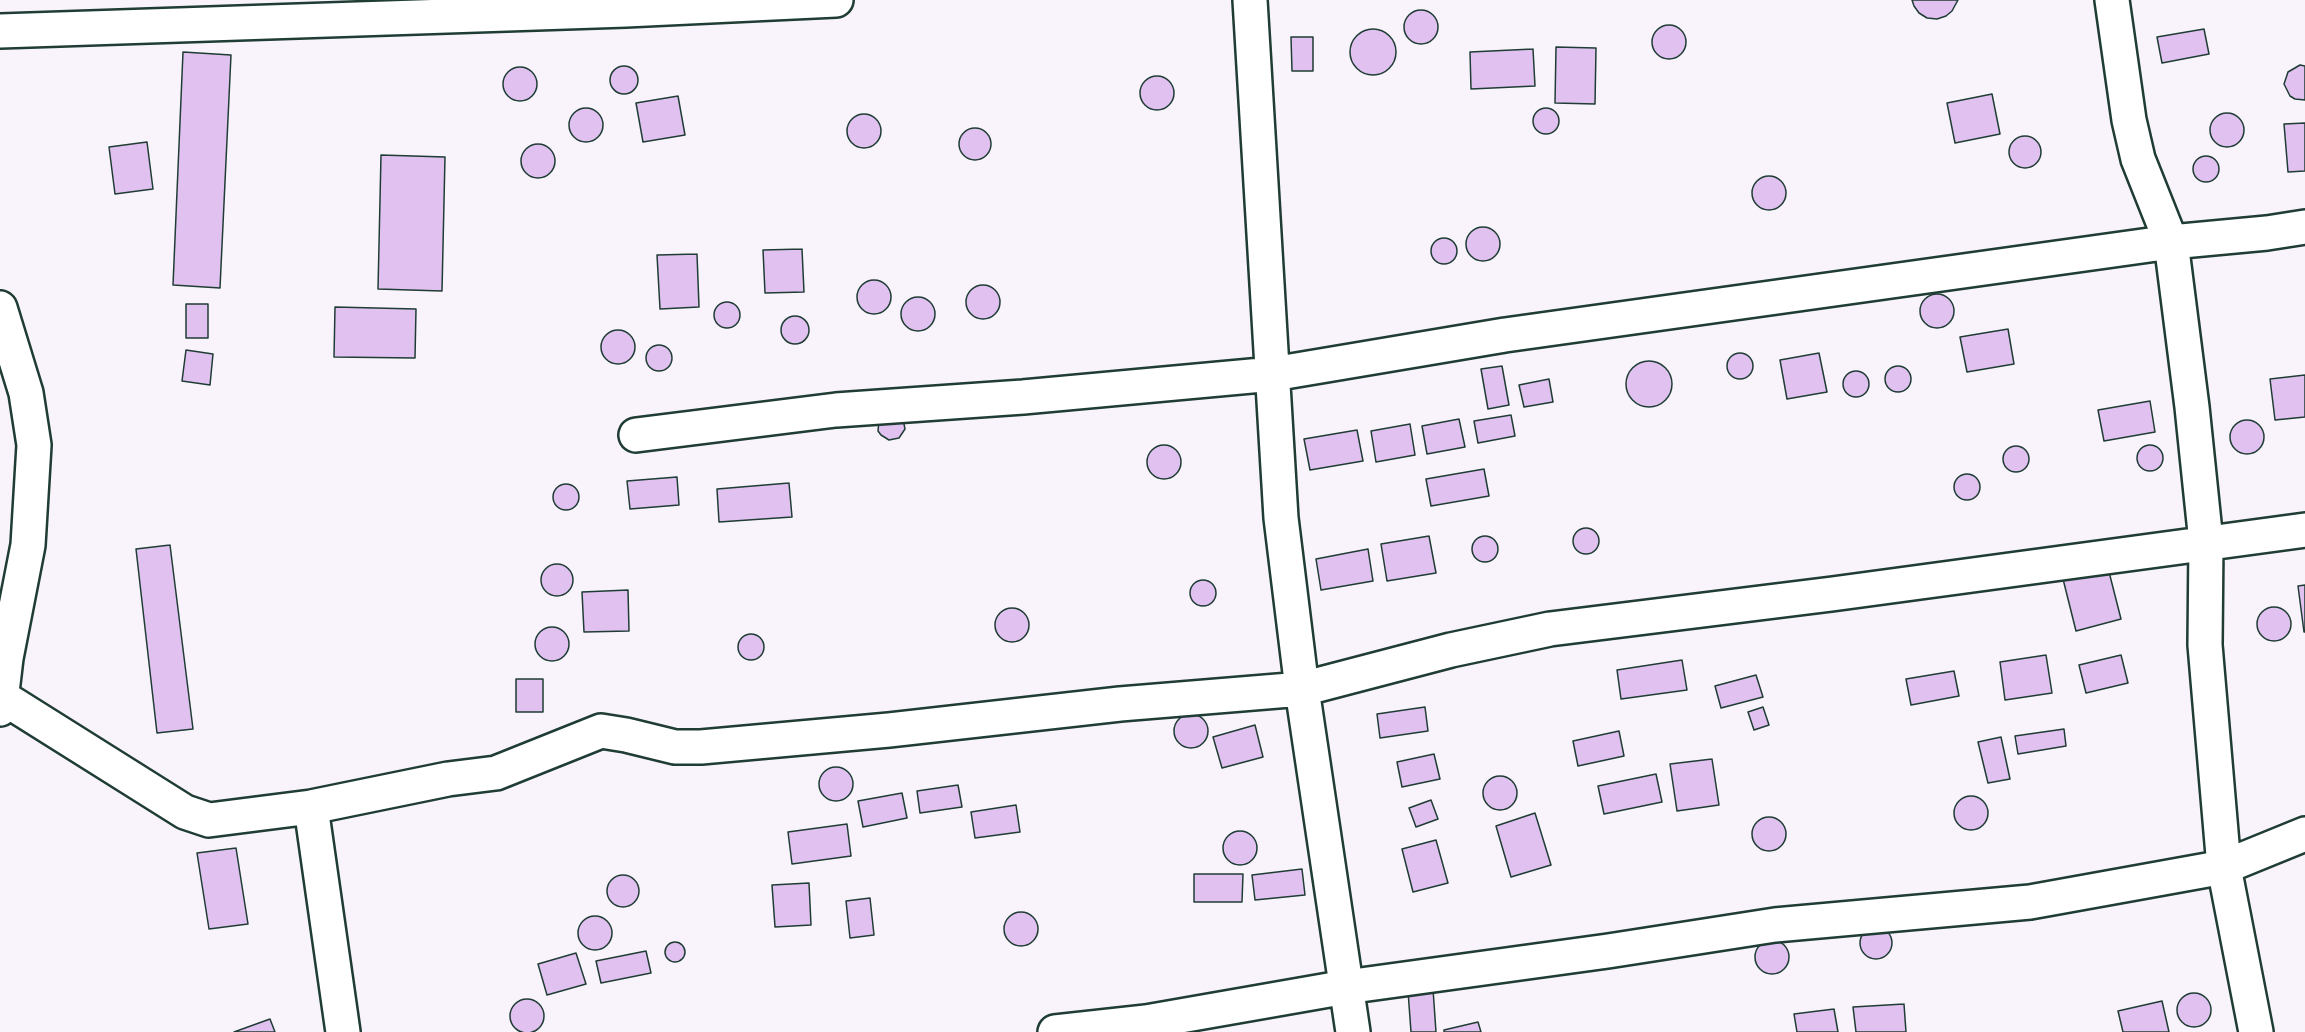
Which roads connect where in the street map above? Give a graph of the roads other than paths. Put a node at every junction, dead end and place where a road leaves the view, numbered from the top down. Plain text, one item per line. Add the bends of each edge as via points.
1 (836, 0) edge
2 (1250, 0) edge
3 (2112, 0) edge
4 (793, 1) edge
5 (0, 31) edge
6 (2305, 227) edge
7 (2171, 242) junction
8 (0, 309) edge
9 (1273, 374) junction
10 (636, 435) dead end
11 (2305, 530) edge
12 (2206, 542) junction
13 (1302, 689) junction
14 (1, 703) edge
15 (311, 807) junction
16 (2305, 834) edge
17 (2224, 867) junction
18 (1346, 987) junction
19 (343, 1032) edge
20 (1054, 1032) edge
21 (1353, 1032) edge
22 (2256, 1032) edge

1 - 4 street
2 - 9 street
3 - 7 street via 2138,159
4 - 5 street
6 - 7 street
7 - 9 street via 1505,335
7 - 12 street
8 - 14 street via 26,393 34,445 28,545
9 - 10 street via 836,410
9 - 13 street via 1281,518
11 - 12 street
12 - 13 street via 1550,629
12 - 17 street via 2205,645
13 - 15 street via 701,747 675,747 601,731 496,773
13 - 18 street
14 - 15 street via 196,818 209,820
15 - 19 street
16 - 17 street
17 - 18 street via 2030,902 1774,926
17 - 22 street
18 - 20 street via 1146,1022
18 - 21 street

